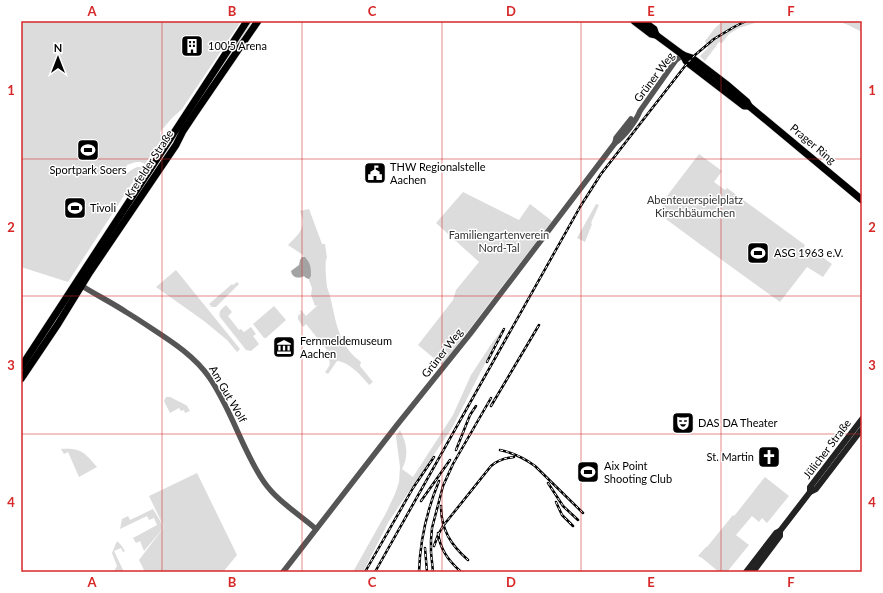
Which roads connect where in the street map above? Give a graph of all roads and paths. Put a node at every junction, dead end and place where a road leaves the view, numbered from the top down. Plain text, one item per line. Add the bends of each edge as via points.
1 (247, 21) edge
2 (258, 21) edge
3 (634, 21) edge
4 (643, 21) edge
5 (656, 35) junction
6 (683, 55) junction
7 (862, 200) edge
8 (79, 284) junction
9 (21, 367) edge
10 (21, 380) edge
11 (862, 419) edge
12 (862, 429) edge
13 (810, 492) junction
14 (316, 529) junction
15 (780, 531) junction
16 (283, 572) edge
17 (746, 572) edge
18 (753, 572) edge

1 - 8 main road, Krefelder Straße
2 - 8 main road, Krefelder Straße via 203,100 146,191
3 - 5 main road, Prager Ring
4 - 5 main road, Prager Ring via 654,29
5 - 6 main road, Prager Ring
6 - 7 main road, Prager Ring via 692,58 725,83
6 - 14 street, Grüner Weg via 676,60 648,101 616,138 615,143 470,334
8 - 9 main road, Krefelder Straße
8 - 10 main road, Krefelder Straße via 58,324
8 - 14 street, Am Gut Wolf via 181,348 199,365 222,398 265,484
11 - 13 main road, Jülicher Straße via 810,487
12 - 13 main road, Jülicher Straße via 816,489
13 - 15 main road, Jülicher Straße
14 - 16 street, Grüner Weg
15 - 17 main road, Jülicher Straße
15 - 18 main road, Jülicher Straße via 780,536

